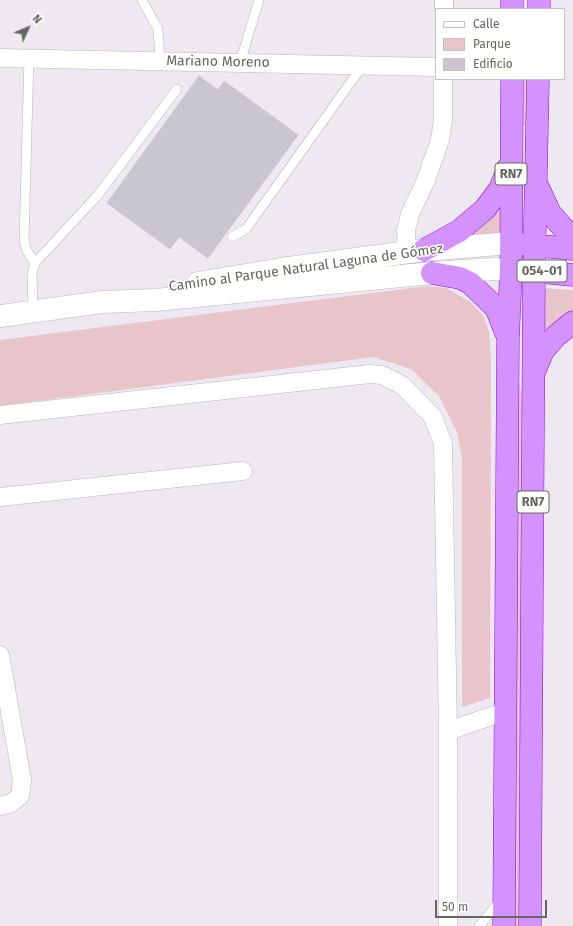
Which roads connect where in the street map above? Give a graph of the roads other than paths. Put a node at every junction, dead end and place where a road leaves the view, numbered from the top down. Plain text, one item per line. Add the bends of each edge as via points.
1 (142, 0) edge
2 (259, 0) edge
3 (0, 58) edge
4 (29, 58) junction
5 (160, 61) junction
6 (240, 63) junction
7 (363, 65) junction
8 (435, 67) edge
9 (443, 80) edge
10 (512, 80) edge
11 (538, 80) edge
12 (177, 89) dead end
13 (511, 158) junction
14 (536, 183) junction
15 (232, 237) dead end
16 (573, 238) edge
17 (511, 243) junction
18 (535, 244) junction
19 (573, 249) edge
20 (416, 251) junction
21 (35, 262) junction
22 (511, 270) junction
23 (534, 270) junction
24 (432, 273) junction
25 (573, 275) edge
26 (102, 302) junction
27 (33, 311) junction
28 (0, 316) edge
29 (573, 322) edge
30 (508, 338) junction
31 (533, 373) junction
32 (0, 415) edge
33 (243, 471) dead end
34 (0, 497) edge
35 (0, 655) edge
36 (506, 711) junction
37 (448, 731) junction
38 (0, 806) edge
39 (504, 896) junction
40 (448, 926) edge
41 (479, 926) edge
42 (504, 926) edge
43 (530, 926) edge

1 - 5 lane via 158,29
2 - 6 lane
3 - 4 street, Mariano Moreno
4 - 5 street, Mariano Moreno
4 - 21 lane via 24,240 27,251
5 - 6 street, Mariano Moreno
6 - 7 street, Mariano Moreno
7 - 8 street, Mariano Moreno
7 - 15 lane via 246,229
9 - 20 street via 440,140 406,230
10 - 13 highway, RN7
11 - 14 highway, RN7
12 - 21 lane via 98,195
13 - 17 highway, RN7
13 - 20 highway via 500,189 485,209 459,231
14 - 16 highway via 550,213
14 - 18 highway, RN7
17 - 18 highway, 054-01
17 - 20 main road, Camino al Parque Natural Laguna de Gómez / 054-01
17 - 22 highway, RN7
18 - 19 highway, 054-01
18 - 23 highway, RN7
20 - 26 main road, Camino al Parque Natural Laguna de Gómez / 054-01 via 280,269 152,290
21 - 27 lane via 32,273
22 - 23 highway, 054-01
22 - 24 main road, Camino al Parque Natural Laguna de Gómez / 054-01 via 494,268
22 - 30 highway, RN7
23 - 25 highway, 054-01
23 - 31 highway, RN7
24 - 26 main road, Camino al Parque Natural Laguna de Gómez / 054-01 via 156,300
24 - 30 highway via 460,278 470,283 496,308
26 - 27 main road, Camino al Parque Natural Laguna de Gómez / 054-01
27 - 28 main road, Camino al Parque Natural Laguna de Gómez / 054-01
29 - 31 highway via 543,351
30 - 36 highway, RN7
31 - 43 highway, RN7
32 - 37 street via 370,374 382,375 402,385 433,417 443,444
33 - 34 street
35 - 38 street via 22,780 20,796 11,803
36 - 37 street
36 - 39 highway, RN7
37 - 40 street
39 - 41 lane
39 - 42 highway, RN7

